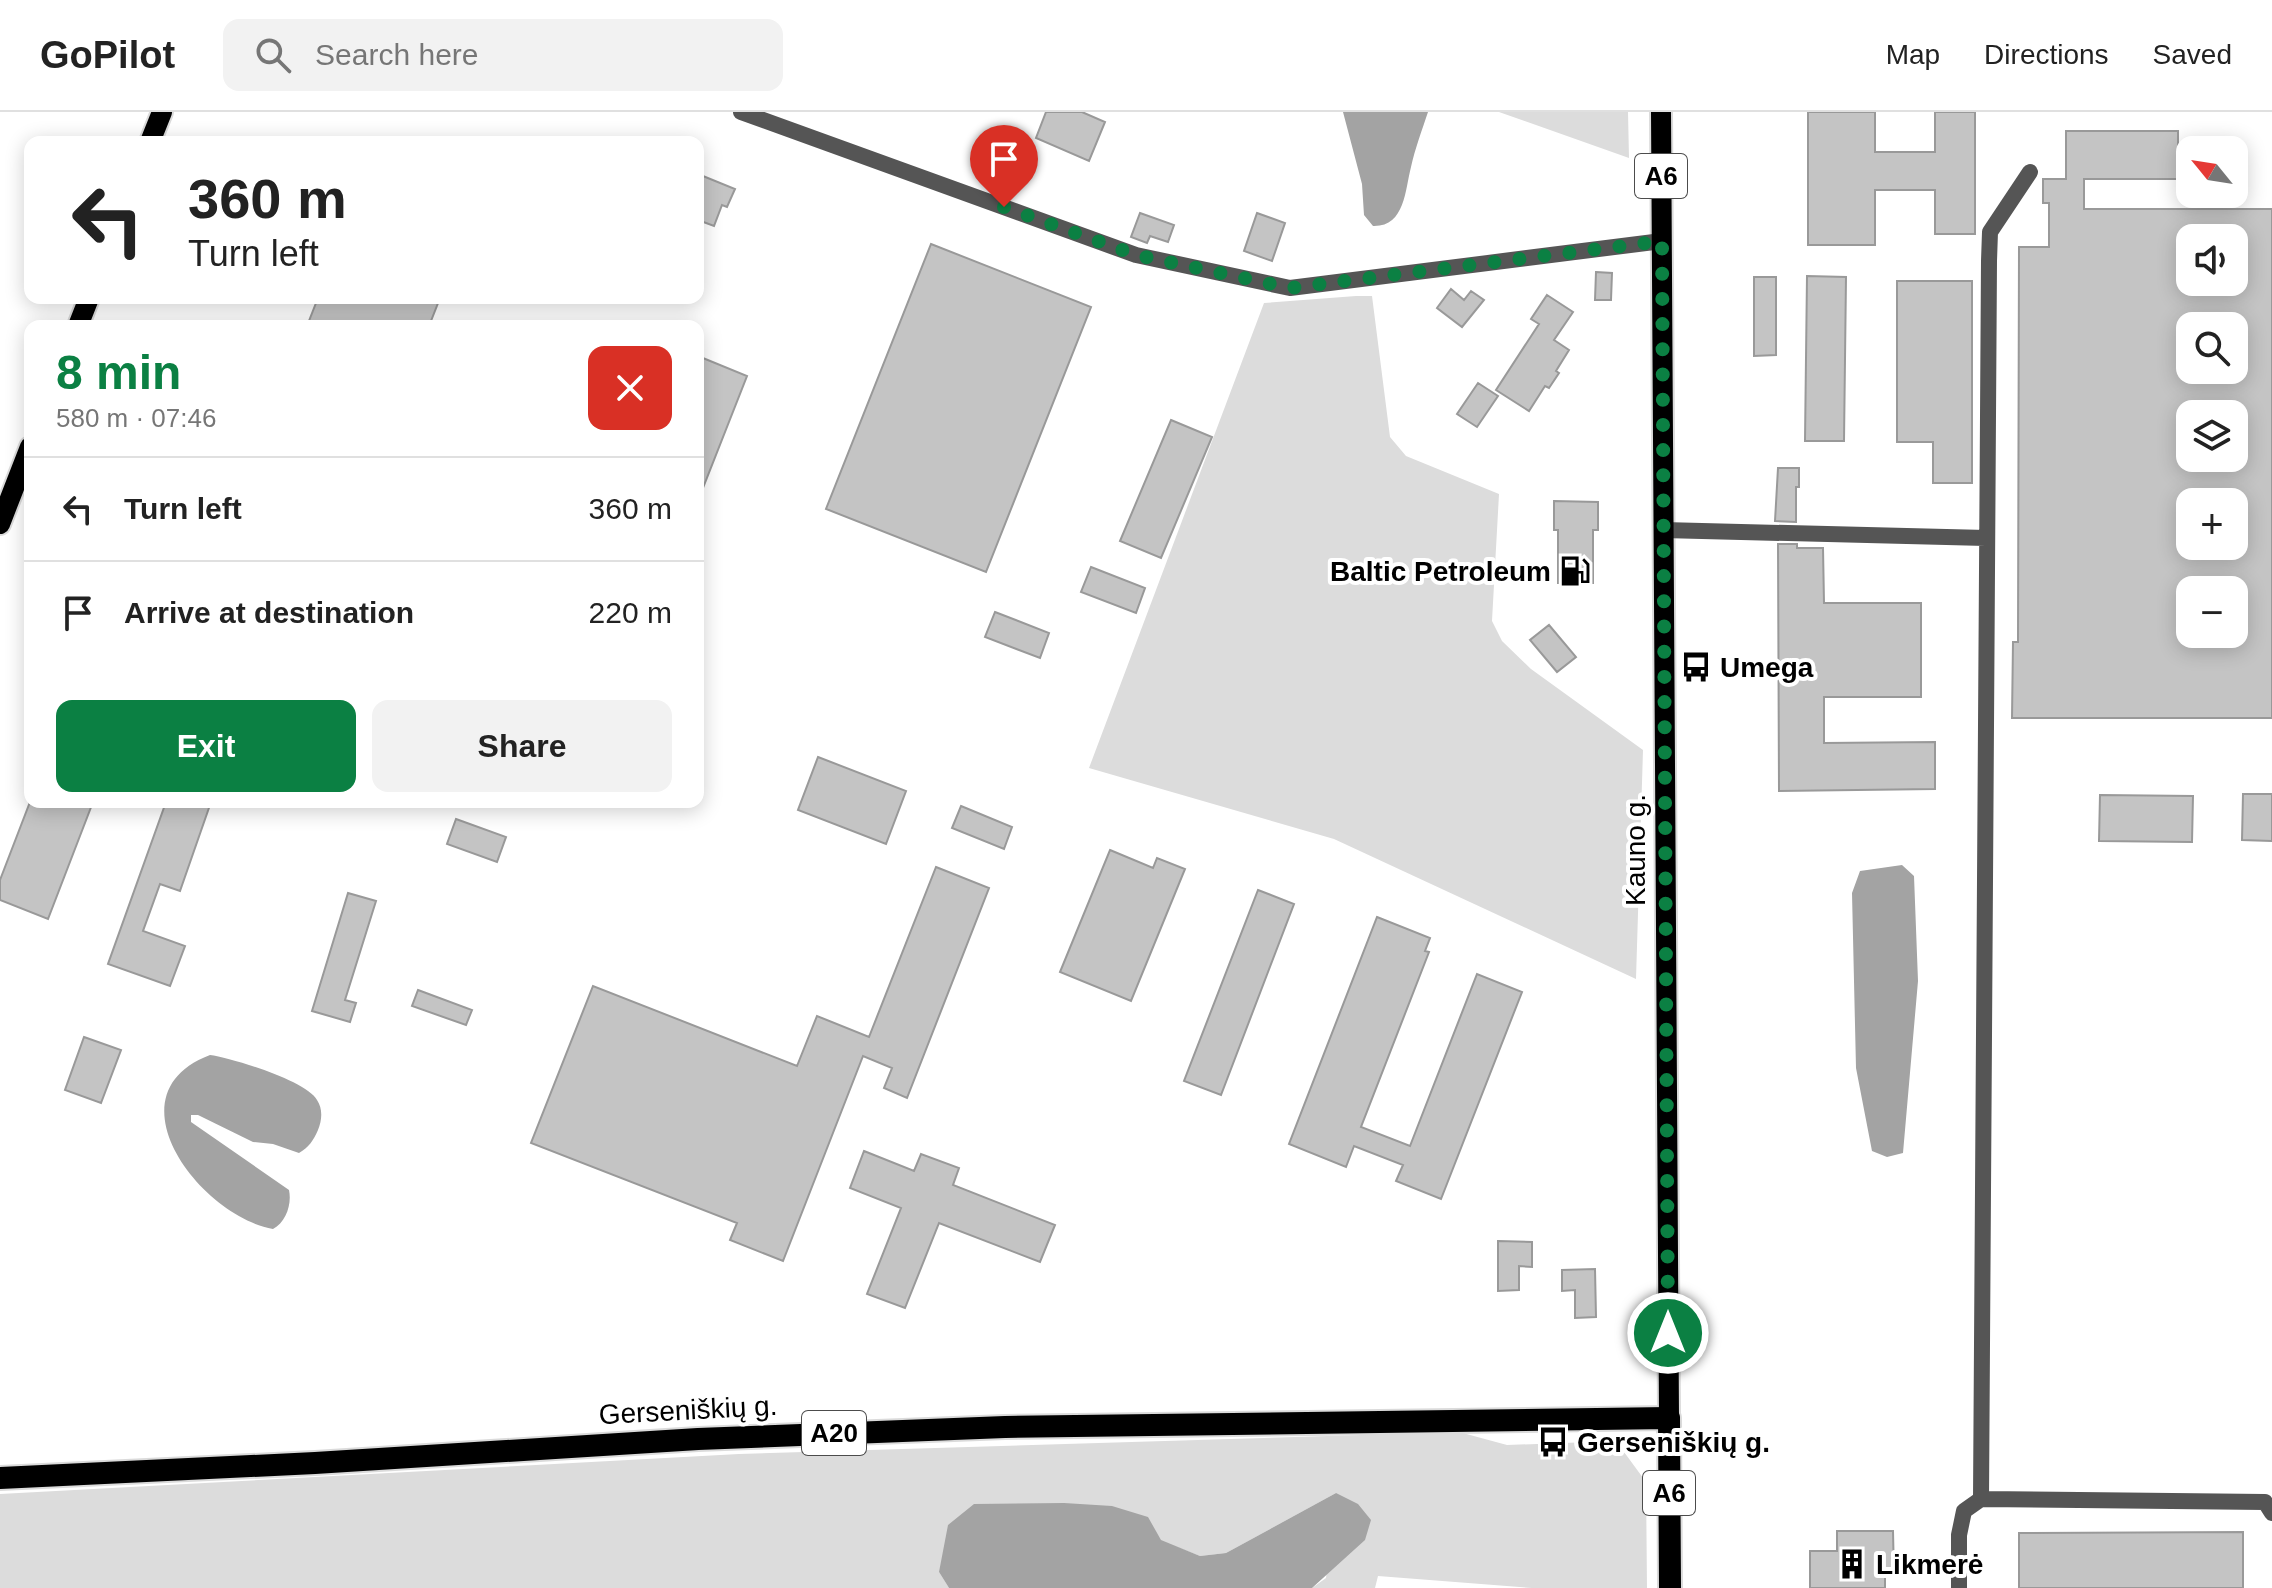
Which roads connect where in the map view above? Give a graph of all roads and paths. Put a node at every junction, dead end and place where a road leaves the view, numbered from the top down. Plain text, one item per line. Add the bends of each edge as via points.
1 (162, 112) edge
2 (741, 112) edge
3 (1661, 112) edge
4 (152, 136) edge
5 (2030, 172) dead end
6 (1662, 241) junction
7 (24, 462) edge
8 (0, 524) edge
9 (1663, 530) junction
10 (1986, 538) junction
11 (1669, 1418) junction
12 (0, 1478) edge
13 (1981, 1499) junction
14 (2272, 1513) edge
15 (1670, 1588) edge
16 (1959, 1588) edge

1 - 4 main road
2 - 6 street via 1136,255 1290,288
3 - 6 main road, Kauno g. / A6
5 - 10 street via 1990,232
6 - 9 main road, Kauno g. / A6
7 - 8 main road
9 - 10 street
9 - 11 main road, Kauno g. / A6
10 - 13 street
11 - 12 highway, Gerseniškių g. / A20 via 1005,1427
11 - 15 highway, Kauno g. / A6
13 - 14 street via 2265,1502
13 - 16 street via 1964,1511

